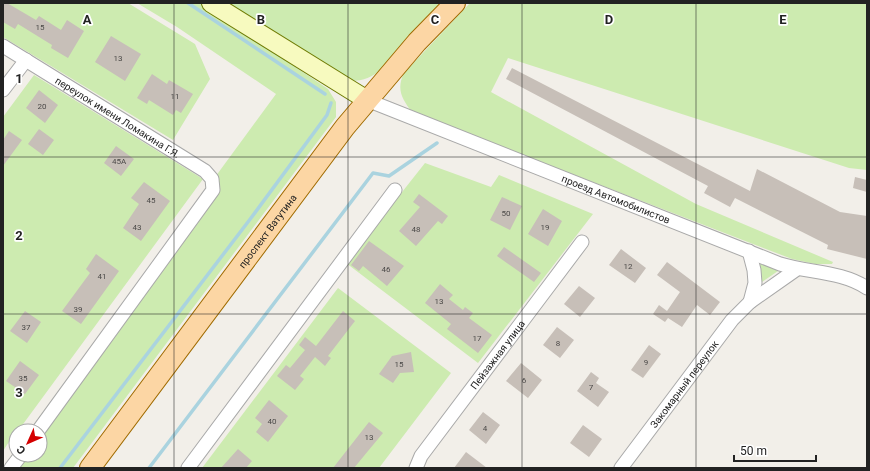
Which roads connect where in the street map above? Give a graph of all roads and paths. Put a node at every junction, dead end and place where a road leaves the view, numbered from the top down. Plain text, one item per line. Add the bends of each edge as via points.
1 (211, 3) edge
2 (455, 3) edge
3 (3, 46) edge
4 (26, 60) junction
5 (3, 90) edge
6 (367, 100) junction
7 (395, 190) dead end
8 (582, 242) dead end
9 (749, 251) junction
10 (797, 269) junction
11 (867, 288) edge
12 (750, 302) junction
13 (44, 423) edge
14 (90, 468) edge
15 (188, 468) edge
16 (416, 468) edge
17 (621, 468) edge

1 - 6 street
2 - 6 main road, проспект Ватутина
3 - 4 street, переулок имени Ломакина Г.Я.
4 - 5 street
4 - 13 street, переулок имени Ломакина Г.Я. via 205,171 212,179 213,190
6 - 9 street, проезд Автомобилистов
6 - 14 main road, проспект Ватутина
7 - 15 street
8 - 16 street, Пейзажная улица via 421,456
9 - 10 street, проезд Автомобилистов
9 - 12 street via 755,283
10 - 11 street, проезд Автомобилистов via 842,277
10 - 12 street, Закомарный переулок
12 - 17 street, Закомарный переулок via 732,320 698,363

